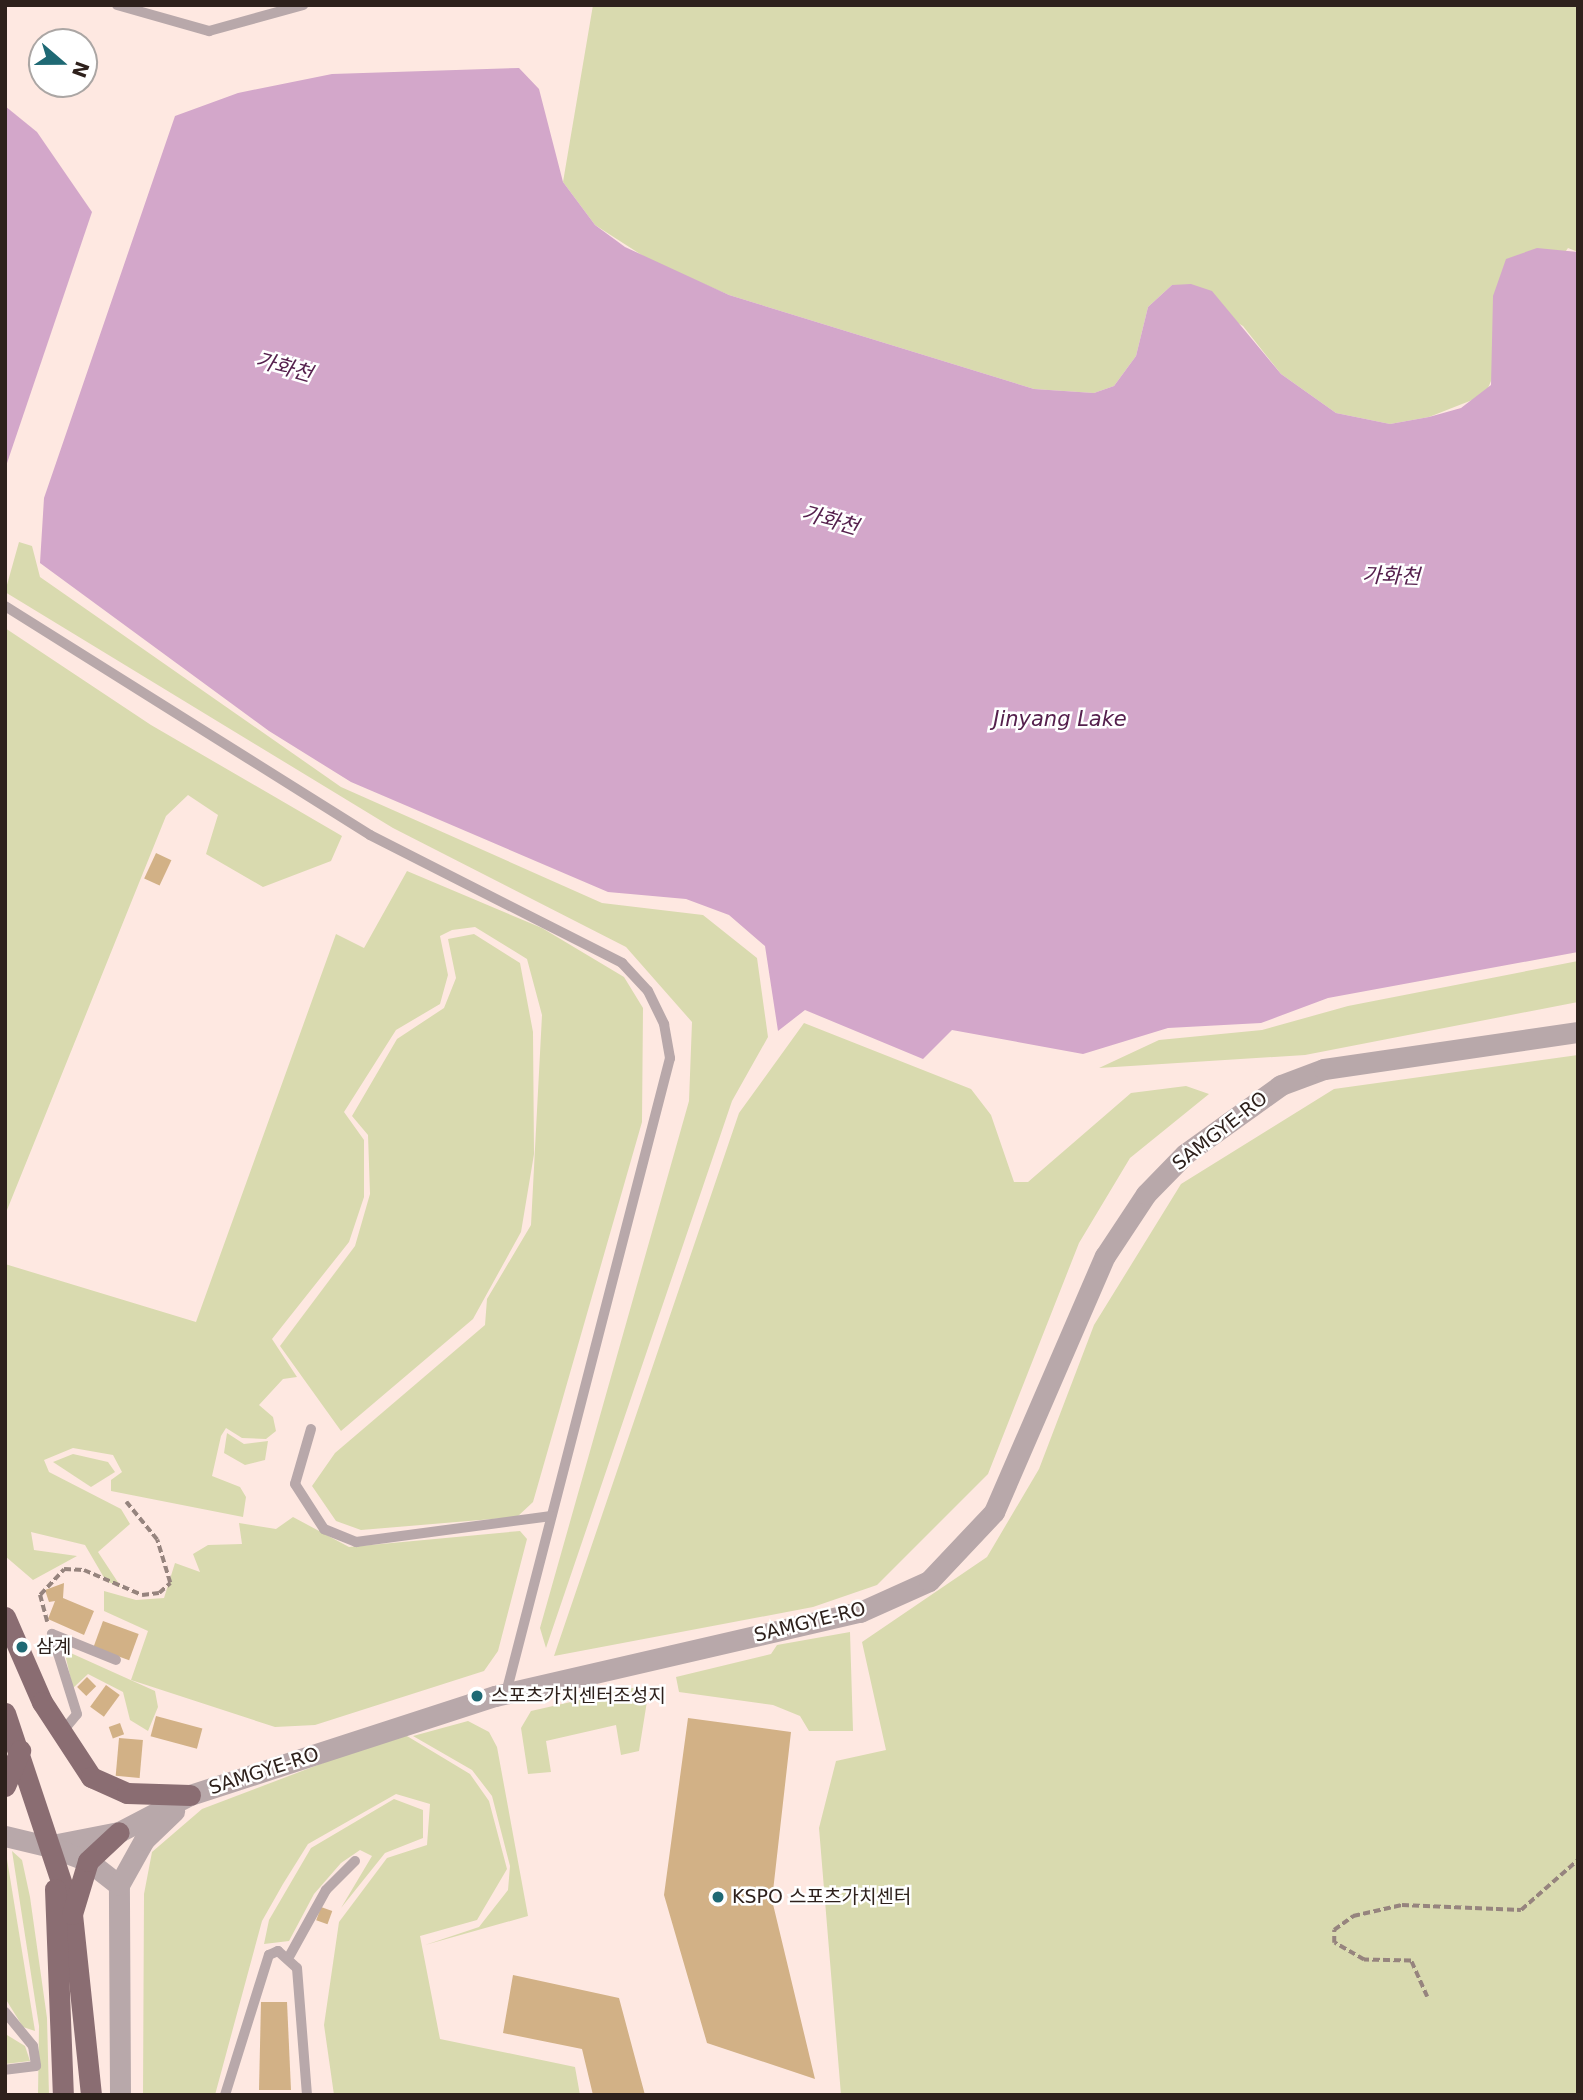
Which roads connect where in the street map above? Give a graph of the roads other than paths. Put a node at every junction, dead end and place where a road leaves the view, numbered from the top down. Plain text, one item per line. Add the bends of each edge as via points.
1 (117, 5) edge
2 (303, 5) edge
3 (5, 606) edge
4 (1578, 1032) edge
5 (311, 1429) dead end
6 (551, 1516) junction
7 (5, 1617) edge
8 (116, 1660) dead end
9 (506, 1693) junction
10 (5, 1713) edge
11 (62, 1732) junction
12 (20, 1750) junction
13 (5, 1786) edge
14 (190, 1795) junction
15 (119, 1832) junction
16 (5, 1836) edge
17 (47, 1846) junction
18 (88, 1861) junction
19 (355, 1861) dead end
20 (54, 1872) junction
21 (119, 1885) junction
22 (72, 1914) junction
23 (290, 1955) junction
24 (5, 2012) edge
25 (5, 2070) edge
26 (63, 2095) edge
27 (91, 2095) edge
28 (120, 2095) edge
29 (225, 2095) edge
30 (307, 2095) edge

1 - 2 lane via 209,31
3 - 6 lane via 370,835 622,963 648,991 664,1024 670,1058
4 - 9 street, SAMGYE-RO via 1324,1069 1281,1085 1185,1154 1146,1194 1105,1256 994,1512 929,1581 860,1612
5 - 6 lane via 295,1484 324,1529 356,1542
6 - 9 lane
7 - 11 main road
8 - 11 lane via 52,1634 77,1714
9 - 14 street, SAMGYE-RO
10 - 12 main road
11 - 14 main road via 91,1777 127,1793
12 - 13 main road
12 - 17 main road
14 - 15 street, SAMGYE-RO
14 - 21 street via 144,1840
15 - 17 street, SAMGYE-RO
15 - 18 main road
16 - 17 street, SAMGYE-RO
17 - 18 street
17 - 20 main road
18 - 21 street
18 - 22 main road
19 - 23 lane via 326,1890
20 - 22 main road
20 - 26 main road
21 - 28 street
22 - 27 main road
23 - 29 lane via 269,1955
23 - 30 lane via 297,1968
24 - 25 lane via 33,2046 36,2066

